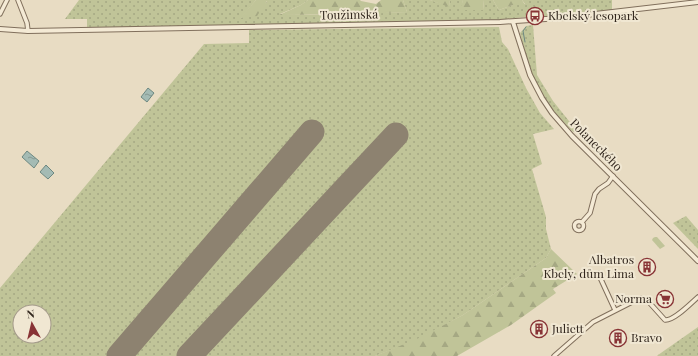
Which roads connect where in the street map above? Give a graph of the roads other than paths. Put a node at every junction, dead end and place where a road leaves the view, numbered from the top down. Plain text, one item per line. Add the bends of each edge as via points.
1 (7, 0) edge
2 (18, 0) edge
3 (698, 2) edge
4 (0, 14) edge
5 (513, 22) junction
6 (0, 29) edge
7 (28, 31) junction
8 (613, 176) junction
9 (582, 222) dead end
10 (698, 261) edge
11 (598, 273) dead end
12 (698, 297) edge
13 (615, 310) junction
14 (554, 356) edge

1 - 4 street
2 - 7 street
3 - 5 street, Toužimská
5 - 7 street, Toužimská
5 - 8 street, Polaneckého via 530,76 542,98 568,132
6 - 7 street, Toužimská
8 - 9 street via 595,194 590,213
8 - 10 street, Polaneckého
11 - 13 street
12 - 13 street via 670,320 665,320 644,298
13 - 14 street via 591,324

